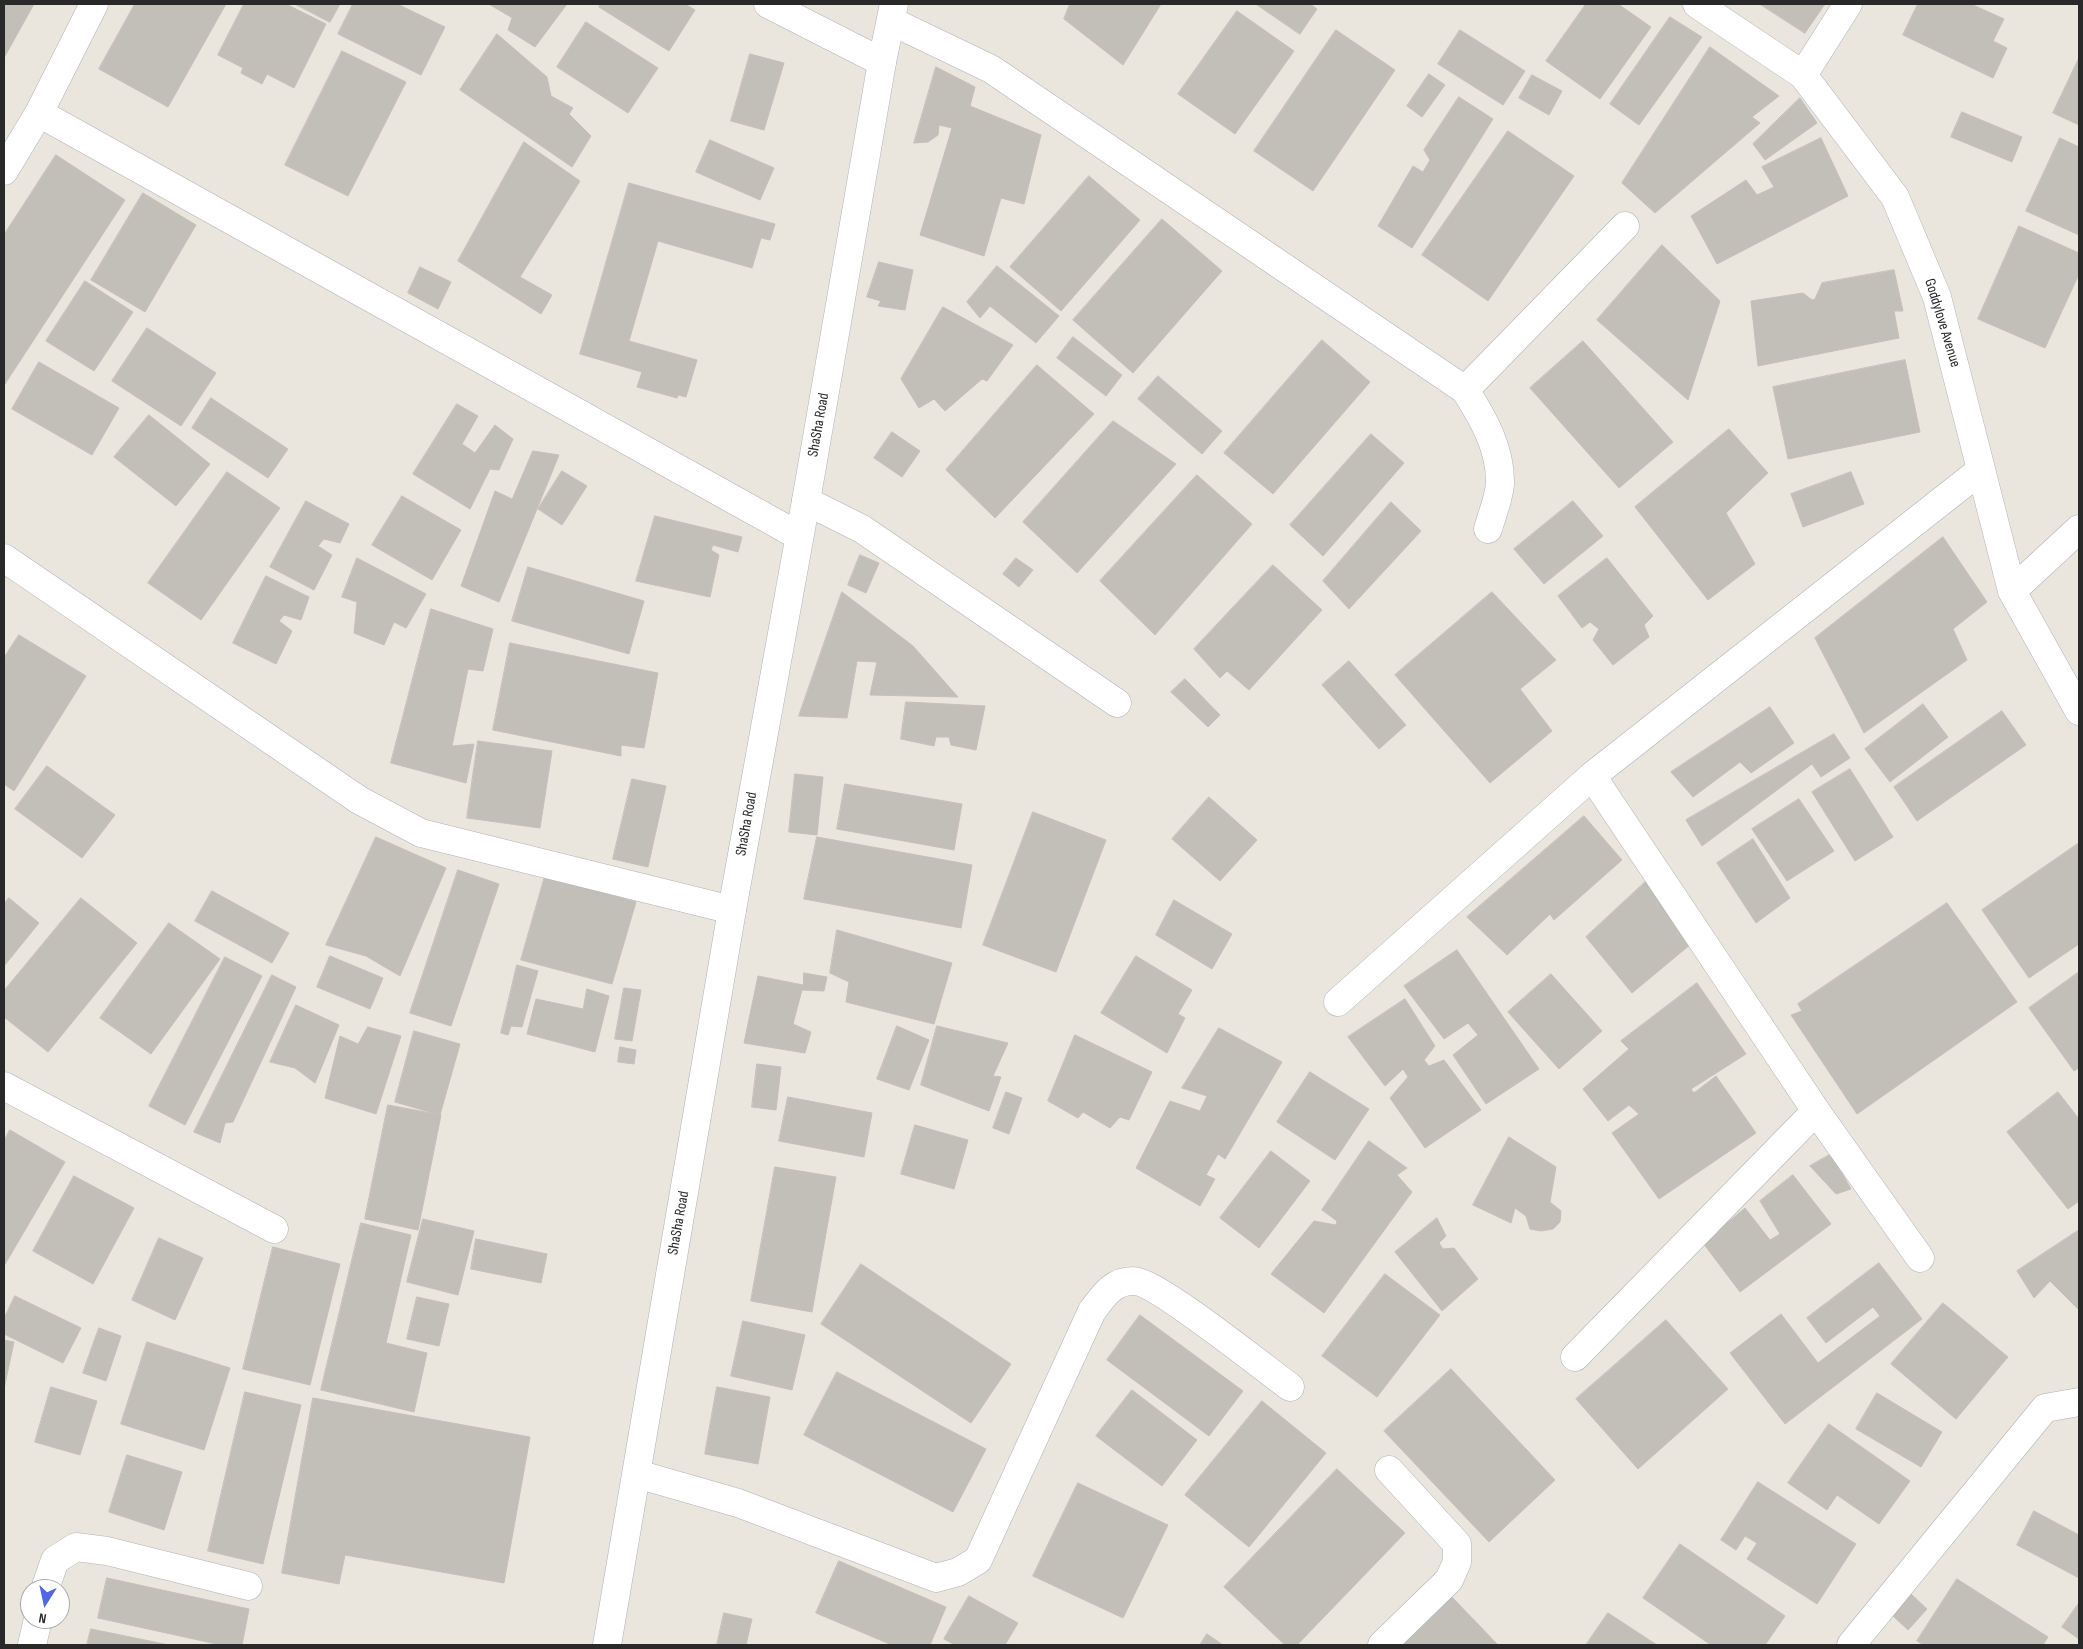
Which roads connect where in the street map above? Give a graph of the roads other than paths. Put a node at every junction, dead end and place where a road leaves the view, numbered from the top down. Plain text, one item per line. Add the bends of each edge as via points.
1 (94, 4) edge
2 (768, 4) edge
3 (1697, 4) edge
4 (1848, 4) edge
5 (893, 12) edge
6 (882, 62) junction
7 (1803, 75) junction
8 (39, 113) junction
9 (4, 171) edge
10 (1625, 226) dead end
11 (1465, 390) junction
12 (1981, 470) junction
13 (806, 501) junction
14 (1488, 529) dead end
15 (2079, 529) edge
16 (799, 536) junction
17 (4, 558) edge
18 (2012, 591) junction
19 (1117, 703) dead end
20 (2079, 712) edge
21 (1592, 776) junction
22 (732, 910) junction
23 (1338, 1002) dead end
24 (4, 1086) edge
25 (1816, 1111) junction
26 (274, 1229) dead end
27 (1920, 1258) dead end
28 (1575, 1357) dead end
29 (1290, 1387) dead end
30 (2079, 1402) edge
31 (1389, 1470) dead end
32 (637, 1474) junction
33 (48, 1579) edge
34 (248, 1586) dead end
35 (36, 1629) edge
36 (32, 1645) edge
37 (607, 1645) edge
38 (1382, 1645) edge
39 (1851, 1645) edge

1 - 8 street
2 - 6 street
3 - 7 street, Goddylove Avenue
4 - 7 street
5 - 6 street, ShaSha Road
5 - 11 street via 991,69
6 - 13 street, ShaSha Road
7 - 12 street, Goddylove Avenue via 1895,197 1937,297
8 - 9 street
8 - 16 street
10 - 11 street
11 - 14 street via 1485,420 1496,454 1500,484
12 - 18 street, Goddylove Avenue
12 - 21 street
13 - 16 street, ShaSha Road
13 - 19 street via 862,529
15 - 18 street
16 - 22 street, ShaSha Road
17 - 22 street via 359,800 421,833
18 - 20 street, Goddylove Avenue
21 - 23 street
21 - 25 street
22 - 32 street, ShaSha Road
24 - 26 street
25 - 27 street
25 - 28 street
29 - 32 street via 1160,1290 1133,1280 1111,1287 1092,1312 978,1560 958,1572 936,1578 738,1503
30 - 39 street via 2045,1408
31 - 38 street via 1456,1544 1457,1562 1449,1580
32 - 37 street, ShaSha Road
33 - 34 street via 55,1560 76,1547 107,1551
35 - 36 street

